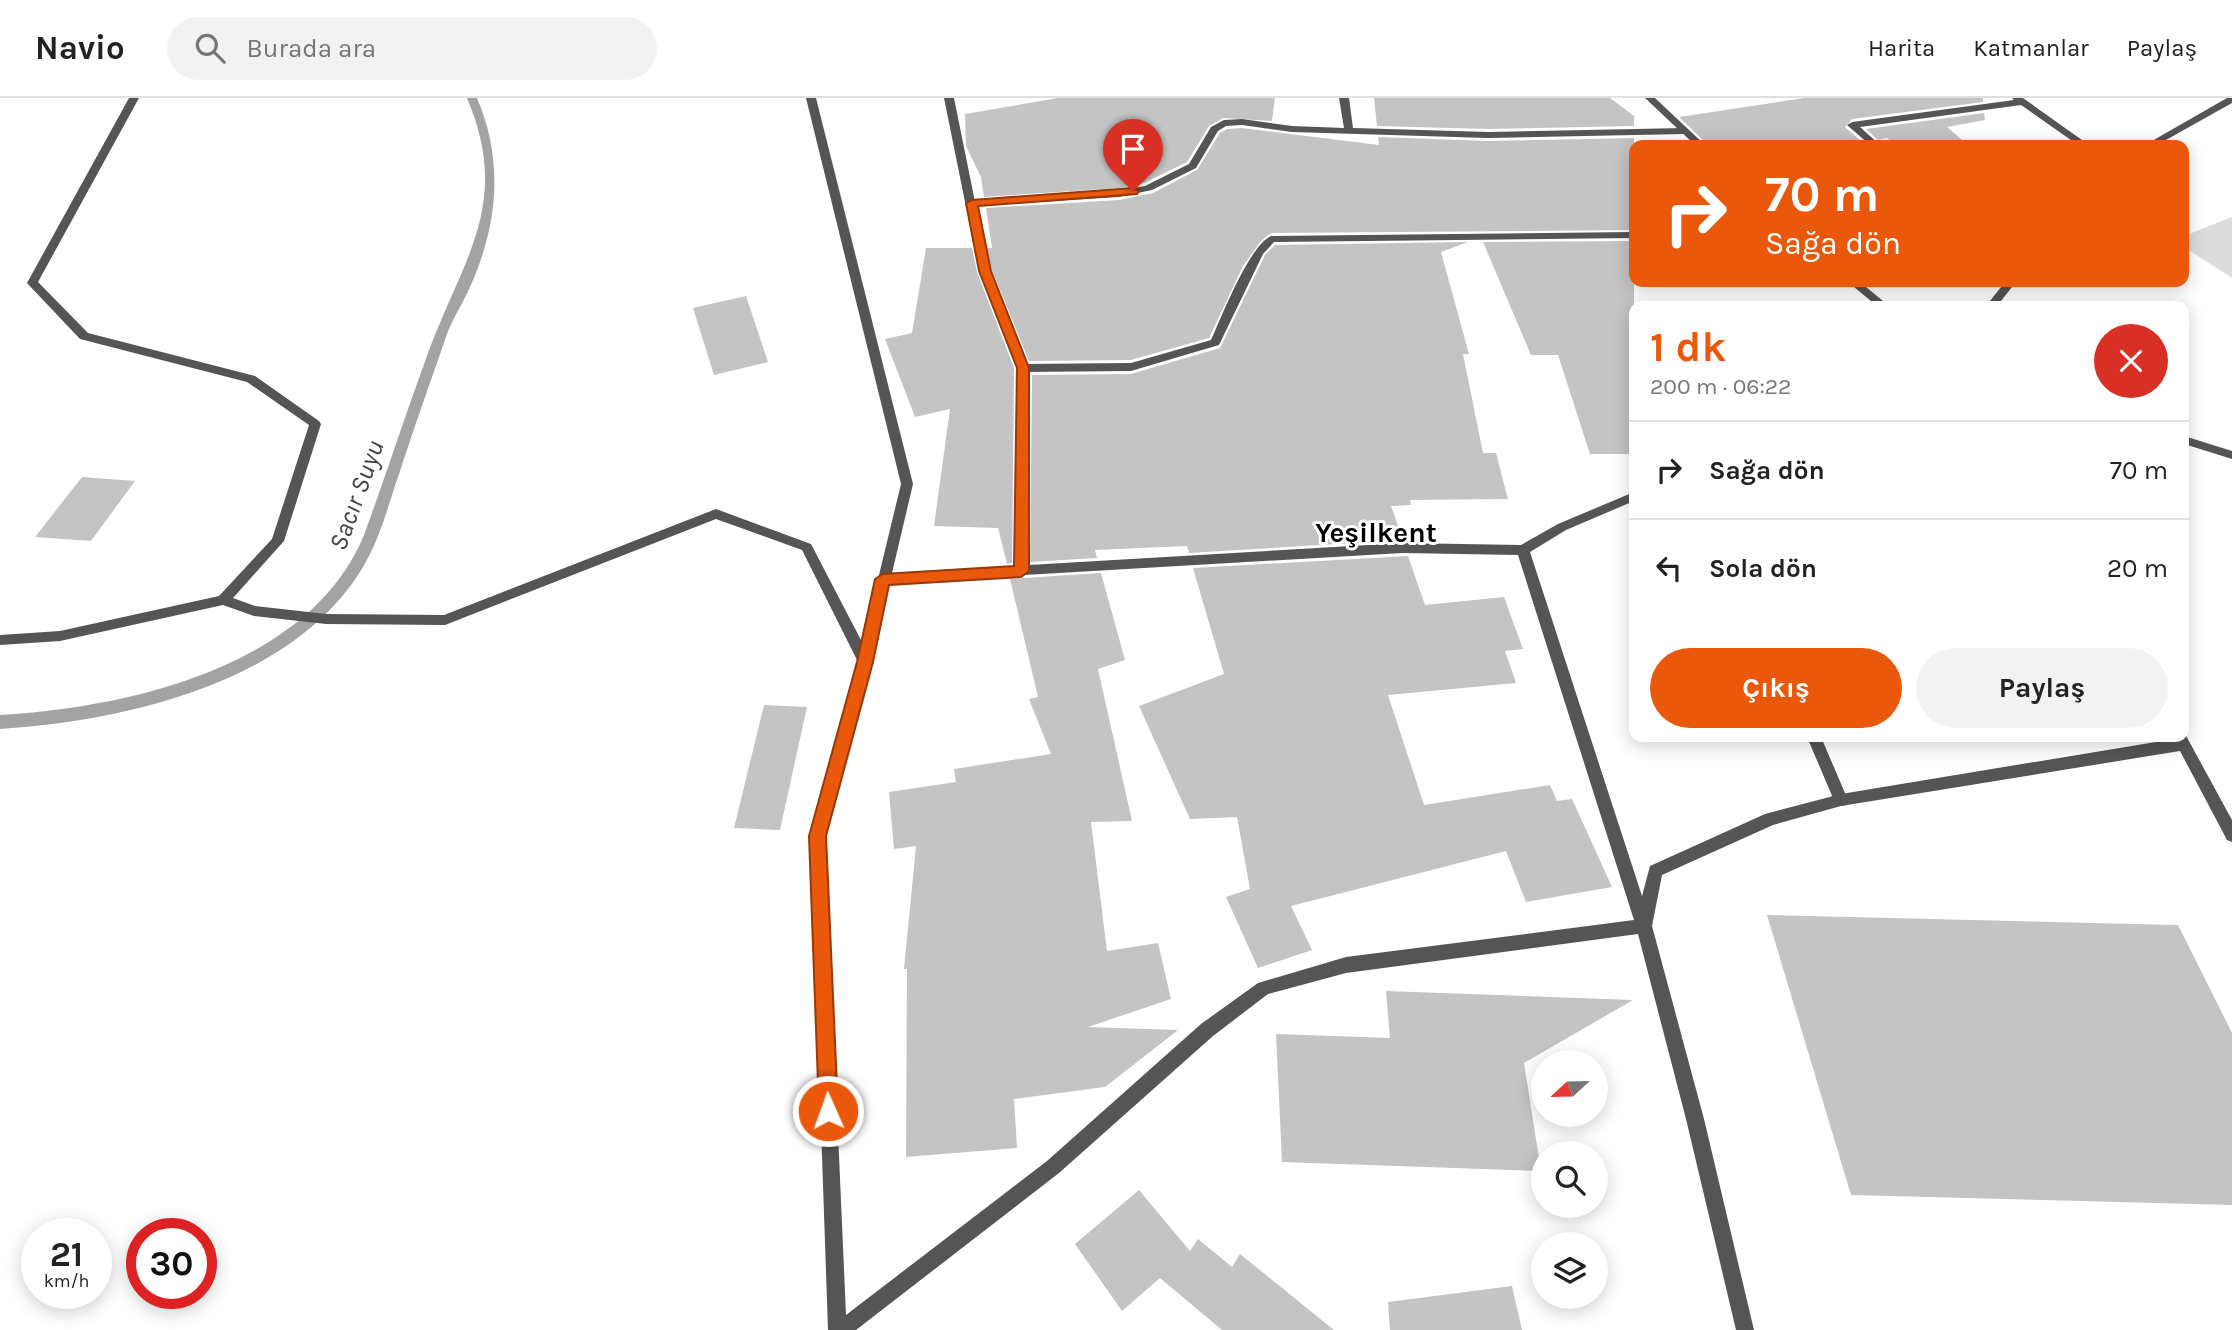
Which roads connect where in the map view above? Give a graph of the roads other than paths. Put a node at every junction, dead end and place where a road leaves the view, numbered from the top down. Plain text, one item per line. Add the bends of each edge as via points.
1 (134, 98) edge
2 (811, 98) edge
3 (949, 98) edge
4 (1344, 98) edge
5 (1650, 98) edge
6 (2232, 99) edge
7 (2020, 100) edge
8 (1349, 130) junction
9 (1684, 131) junction
10 (1694, 140) edge
11 (1869, 140) edge
12 (2077, 140) edge
13 (2159, 140) edge
14 (972, 203) junction
15 (1629, 236) edge
16 (1859, 287) edge
17 (2007, 287) edge
18 (1878, 301) edge
19 (1995, 301) edge
20 (1023, 368) junction
21 (2189, 442) edge
22 (2232, 455) edge
23 (1629, 498) edge
24 (1523, 550) junction
25 (1021, 571) junction
26 (883, 579) junction
27 (223, 600) junction
28 (0, 640) edge
29 (865, 662) junction
30 (1816, 742) edge
31 (2171, 742) edge
32 (2183, 742) edge
33 (1841, 800) junction
34 (2232, 835) edge
35 (1644, 926) junction
36 (839, 1330) edge
37 (1745, 1330) edge

1 - 27 street via 32,282 84,336 251,379 315,424 278,541
2 - 26 street via 907,484
3 - 14 street
4 - 8 street
5 - 9 street
6 - 13 street
7 - 11 street via 1852,125
7 - 12 street
8 - 9 street via 1488,135
8 - 14 street via 1224,123 1214,129 1193,166 1148,188 1119,194
9 - 10 street
14 - 20 street via 985,271
15 - 20 street via 1271,239 1258,253 1215,342 1131,367
16 - 18 street
17 - 19 street
20 - 25 street
21 - 22 street
23 - 24 street via 1562,527
24 - 25 street via 1402,548
24 - 35 street
25 - 26 street
26 - 29 street
27 - 28 street via 60,636
27 - 29 street via 254,611 326,619 445,620 716,514 807,547
29 - 36 street via 818,836
30 - 33 street
31 - 33 street
32 - 34 street
33 - 35 street via 1770,819 1655,871
35 - 36 street via 1346,965 1264,988 1207,1030 1053,1167
35 - 37 street

